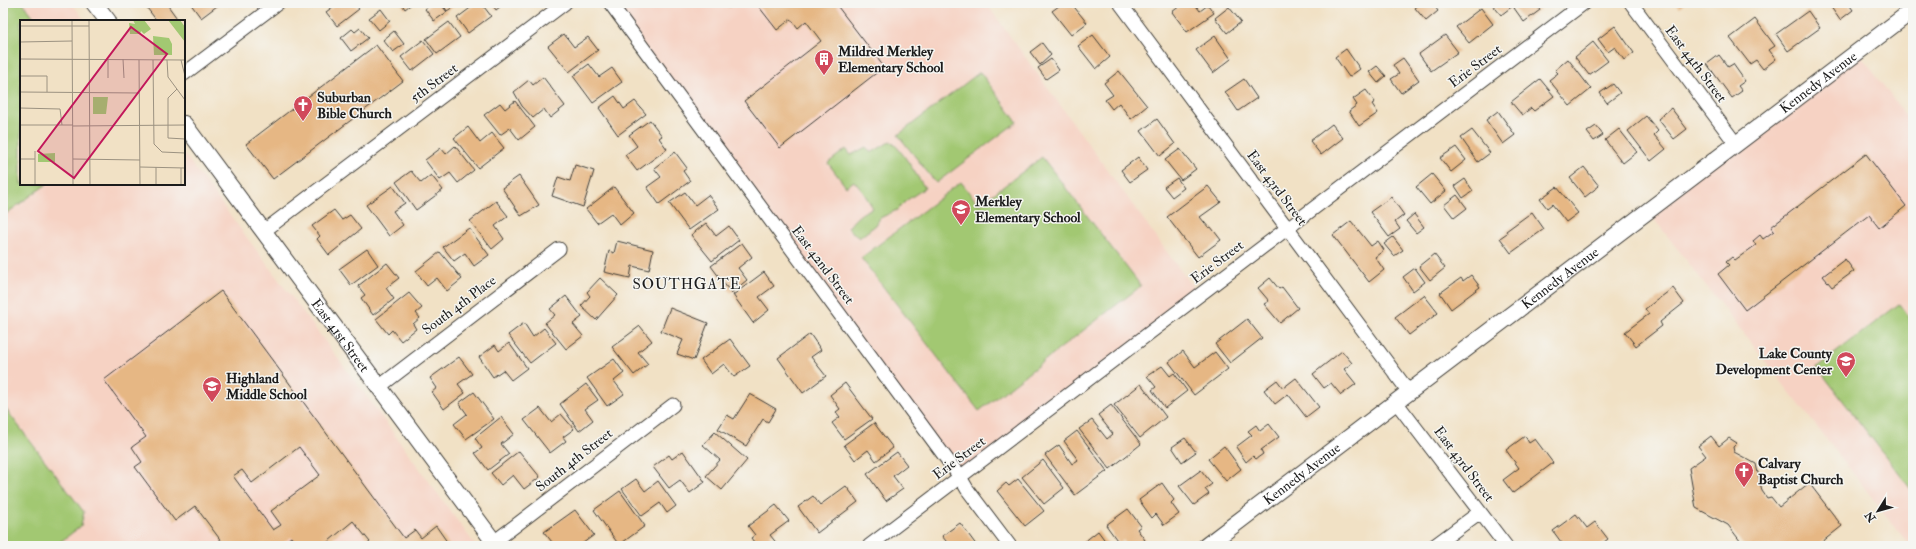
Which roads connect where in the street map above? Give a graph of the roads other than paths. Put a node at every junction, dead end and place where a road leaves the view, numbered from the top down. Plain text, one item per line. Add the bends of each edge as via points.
1 (94, 3) edge
2 (278, 3) edge
3 (565, 3) edge
4 (610, 3) edge
5 (1120, 3) edge
6 (1584, 3) edge
7 (1631, 3) edge
8 (1913, 10) edge
9 (107, 20) edge
10 (185, 73) edge
11 (185, 125) edge
12 (1736, 144) junction
13 (1288, 229) junction
14 (264, 231) junction
15 (559, 249) dead end
16 (379, 387) junction
17 (1409, 392) junction
18 (1396, 402) junction
19 (673, 404) dead end
20 (960, 476) junction
21 (1480, 512) junction
22 (496, 544) edge
23 (869, 546) edge
24 (1010, 546) edge
25 (1206, 546) edge
26 (1434, 546) edge
27 (1506, 546) edge

1 - 9 street
2 - 10 street
3 - 14 street, 5th Street
4 - 20 street, East 42nd Street
5 - 13 street, East 43rd Street
6 - 13 street, Erie Street
7 - 12 street, East 44th Street
8 - 12 street, Kennedy Avenue
11 - 14 street, East 41st Street
12 - 17 street, Kennedy Avenue
13 - 17 street, East 43rd Street
13 - 20 street, Erie Street
14 - 16 street, East 41st Street
15 - 16 street, South 4th Place
16 - 22 street, East 41st Street
17 - 18 street, Kennedy Avenue
18 - 21 street, East 43rd Street
18 - 25 street, Kennedy Avenue
19 - 22 street, South 4th Street
20 - 23 street, Erie Street
20 - 24 street, East 42nd Street via 966,489
21 - 26 street
21 - 27 street, East 43rd Street

